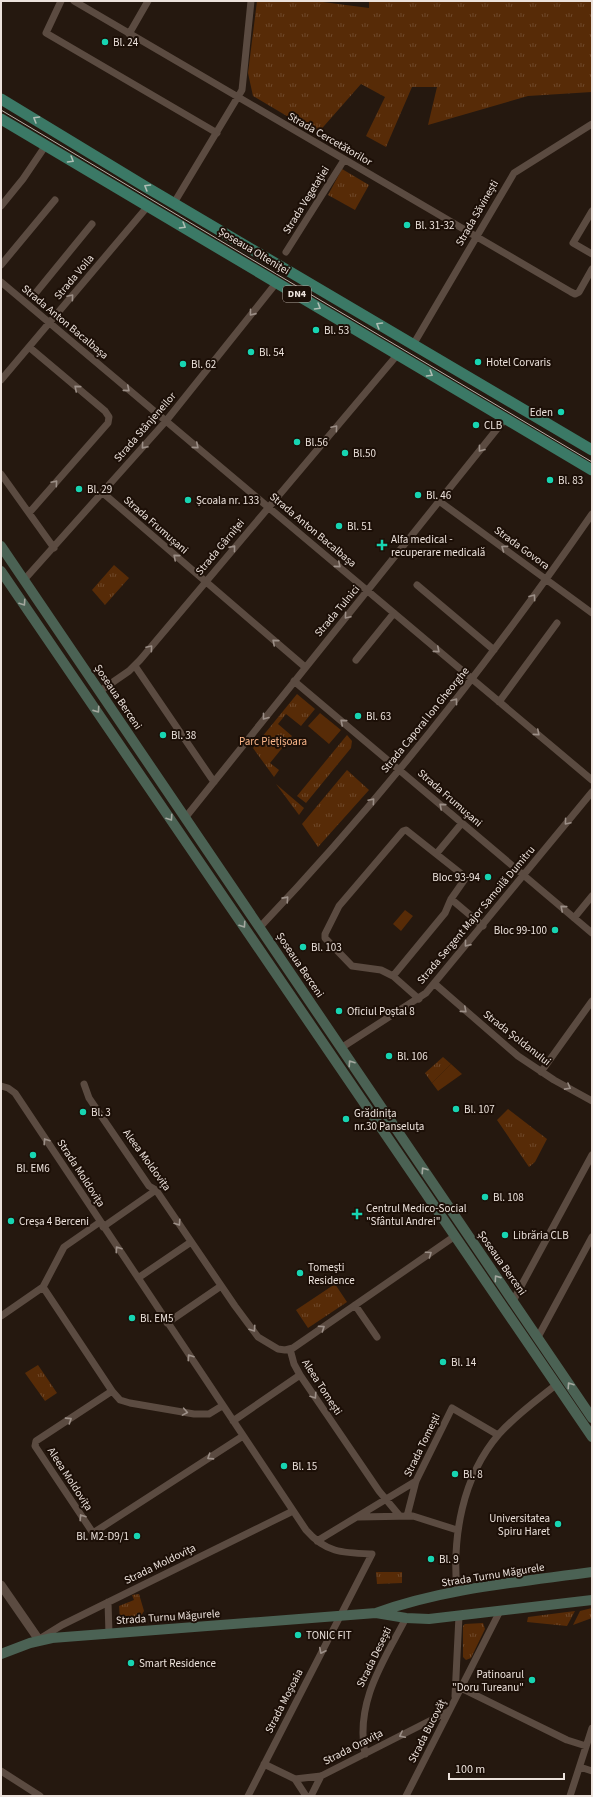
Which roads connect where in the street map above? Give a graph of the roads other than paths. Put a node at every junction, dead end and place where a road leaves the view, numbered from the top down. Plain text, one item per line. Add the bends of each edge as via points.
1 (61, 1) edge
2 (74, 1) edge
3 (148, 1) edge
4 (252, 1) edge
5 (129, 34) junction
6 (238, 98) junction
7 (1, 99) edge
8 (1, 119) edge
9 (592, 124) edge
10 (217, 133) junction
11 (46, 145) junction
12 (344, 160) junction
13 (55, 200) dead end
14 (174, 203) junction
15 (1, 206) edge
16 (148, 206) junction
17 (592, 211) edge
18 (92, 224) dead end
19 (476, 237) junction
20 (286, 252) dead end
21 (592, 254) edge
22 (1, 265) edge
23 (592, 269) edge
24 (1, 282) edge
25 (277, 282) junction
26 (34, 295) dead end
27 (49, 323) junction
28 (413, 345) junction
29 (29, 347) junction
30 (398, 354) junction
31 (1, 380) edge
32 (505, 419) junction
33 (166, 421) junction
34 (592, 450) edge
35 (592, 470) edge
36 (1, 474) edge
37 (103, 493) junction
38 (439, 502) junction
39 (268, 506) junction
40 (29, 513) junction
41 (592, 514) edge
42 (1, 546) edge
43 (54, 548) junction
44 (1, 571) edge
45 (546, 579) junction
46 (24, 580) junction
47 (205, 582) junction
48 (417, 585) dead end
49 (368, 591) junction
50 (44, 610) junction
51 (394, 613) junction
52 (592, 613) edge
53 (33, 618) junction
54 (557, 623) dead end
55 (494, 650) junction
56 (356, 660) dead end
57 (135, 666) junction
58 (305, 667) junction
59 (472, 679) junction
60 (294, 681) junction
61 (100, 691) junction
62 (499, 702) junction
63 (123, 725) junction
64 (112, 733) junction
65 (400, 770) junction
66 (592, 780) edge
67 (214, 782) junction
68 (592, 792) edge
69 (185, 818) junction
70 (462, 823) junction
71 (437, 853) junction
72 (523, 875) junction
73 (592, 896) edge
74 (451, 899) junction
75 (574, 918) junction
76 (483, 926) junction
77 (260, 927) junction
78 (592, 934) edge
79 (393, 976) junction
80 (296, 981) junction
81 (435, 984) junction
82 (286, 988) junction
83 (419, 999) junction
84 (592, 1001) edge
85 (342, 1048) junction
86 (541, 1072) junction
87 (84, 1084) dead end
88 (1, 1086) edge
89 (592, 1101) edge
90 (592, 1155) edge
91 (156, 1190) junction
92 (101, 1224) junction
93 (455, 1236) junction
94 (592, 1238) edge
95 (191, 1242) junction
96 (138, 1278) junction
97 (221, 1286) junction
98 (43, 1287) junction
99 (513, 1301) junction
100 (355, 1305) junction
101 (1, 1316) edge
102 (167, 1323) junction
103 (377, 1337) dead end
104 (538, 1337) junction
105 (290, 1349) junction
106 (300, 1375) junction
107 (557, 1384) junction
108 (112, 1391) junction
109 (222, 1406) junction
110 (592, 1418) edge
111 (233, 1421) junction
112 (583, 1424) junction
113 (498, 1435) junction
114 (243, 1436) junction
115 (592, 1437) edge
116 (416, 1481) junction
117 (385, 1499) junction
118 (293, 1511) junction
119 (399, 1516) junction
120 (407, 1516) junction
121 (356, 1517) junction
122 (457, 1530) junction
123 (317, 1542) junction
124 (592, 1572) edge
125 (1, 1585) edge
126 (457, 1592) junction
127 (592, 1600) edge
128 (108, 1602) junction
129 (500, 1611) junction
130 (376, 1613) junction
131 (340, 1616) junction
132 (459, 1616) junction
133 (406, 1618) junction
134 (109, 1634) junction
135 (39, 1640) junction
136 (1, 1654) edge
137 (457, 1665) junction
138 (471, 1668) junction
139 (461, 1688) junction
140 (453, 1704) junction
141 (449, 1711) junction
142 (592, 1728) edge
143 (586, 1746) junction
144 (365, 1754) junction
145 (264, 1764) junction
146 (580, 1767) junction
147 (1, 1771) edge
148 (592, 1771) edge
149 (321, 1776) junction
150 (295, 1779) junction
151 (40, 1796) edge
152 (248, 1796) edge
153 (306, 1796) edge
154 (311, 1796) edge
155 (406, 1796) edge
156 (570, 1796) edge

1 - 10 street via 46,33
2 - 5 street, Strada Cercetătorilor
3 - 5 street
4 - 6 street via 244,82
5 - 6 street, Strada Cercetătorilor
6 - 10 street
6 - 12 street, Strada Cercetătorilor
14 -> 7 main road, Șoseaua Olteniței / DN4
8 - 11 main road, Șoseaua Olteniței / DN4
9 - 19 street, Strada Săvinești via 514,173
10 - 14 street
11 - 15 street
11 -> 16 main road, Șoseaua Olteniței / DN4
12 - 19 street, Strada Cercetătorilor
12 - 20 street, Strada Vegetației
13 - 22 street
28 -> 14 main road, Șoseaua Olteniței / DN4
16 -> 25 main road, Șoseaua Olteniței / DN4
27 -> 16 street, Strada Voila
17 - 21 street via 573,243
18 - 26 street, Strada Voila
19 - 23 street, Strada Cercetătorilor via 575,294 579,292
19 - 28 street, Strada Săvinești
24 - 27 street, Strada Anton Bacalbașa
25 -> 30 main road, Șoseaua Olteniței / DN4
25 -> 33 street, Strada Stânjeneilor
27 - 29 street, Strada Voila
27 -> 33 street, Strada Anton Bacalbașa
28 - 34 main road, Șoseaua Olteniței
29 - 31 street, Strada Voila
40 -> 29 street via 108,423 109,417
30 -> 32 main road, Șoseaua Olteniței / DN4
39 -> 30 street, Strada Gârniței
32 - 35 main road, Șoseaua Olteniței / DN4
32 -> 38 street, Strada Tulnici
33 -> 37 street, Strada Stânjeneilor
33 -> 39 street, Strada Anton Bacalbașa
36 - 40 street
37 - 43 street, Strada Stânjeneilor
47 -> 37 street, Strada Frumușani
45 -> 38 street, Strada Govora
38 - 49 street, Strada Tulnici
47 -> 39 street, Strada Gârniței
39 -> 49 street, Strada Anton Bacalbașa
40 - 43 street
41 - 45 street, Strada Caporal Ion Gheorghe
42 - 46 main road, Șoseaua Berceni
43 - 46 street, Strada Stânjeneilor
44 -> 53 main road, Șoseaua Berceni
45 - 52 street, Strada Govora
55 -> 45 street, Strada Caporal Ion Gheorghe
46 - 50 main road, Șoseaua Berceni
57 -> 47 street, Strada Gârniței
58 -> 47 street, Strada Frumușani
48 - 55 street
49 - 51 street, Strada Anton Bacalbașa
49 -> 58 street, Strada Tulnici
50 - 53 main road
50 - 61 main road, Șoseaua Berceni
51 - 56 street
51 -> 59 street, Strada Anton Bacalbașa
53 -> 64 main road, Șoseaua Berceni
54 - 62 street
55 - 59 street, Strada Caporal Ion Gheorghe
57 - 61 street, Strada Gârniței
57 - 67 street
58 - 60 street, Strada Tulnici
59 - 62 street, Strada Anton Bacalbașa
65 -> 59 street, Strada Caporal Ion Gheorghe
65 -> 60 street, Strada Frumușani
60 -> 67 street, Strada Tulnici
61 - 63 main road, Șoseaua Berceni
62 -> 66 street, Strada Anton Bacalbașa
63 - 64 main road
63 - 69 main road, Șoseaua Berceni
64 -> 82 main road, Șoseaua Berceni
70 -> 65 street, Strada Frumușani
77 -> 65 street, Strada Caporal Ion Gheorghe
67 - 69 street, Strada Tulnici
68 -> 72 street, Strada Sergent Major Samoilă Dumitru
69 - 77 main road, Șoseaua Berceni
70 - 71 street
70 - 72 street, Strada Frumușani
71 - 74 street via 465,877 465,881
71 - 79 street via 409,830 403,831 338,906 325,934 325,938 352,966 381,970
75 -> 72 street, Strada Frumușani
72 - 76 street, Strada Sergent Major Samoilă Dumitru
73 - 75 street
74 - 76 street
74 - 79 street via 445,913
75 - 78 street, Strada Frumușani
76 -> 81 street, Strada Sergent Major Samoilă Dumitru
77 - 80 main road, Șoseaua Berceni
79 - 83 street
80 - 82 main road
80 - 85 main road, Șoseaua Berceni
81 - 83 street, Strada Sergent Major Samoilă Dumitru
81 -> 86 street, Strada Șoldanului via 502,1043
82 - 93 main road, Șoseaua Berceni
83 - 85 street, Strada Sergent Major Samoilă Dumitru
84 - 86 street
99 -> 85 main road, Șoseaua Berceni
86 -> 89 street, Strada Șoldanului
87 - 91 street, Aleea Moldovița via 89,1098 149,1186
92 -> 88 street, Strada Moldovița via 15,1093
90 - 99 street
91 - 92 street
91 -> 95 street, Aleea Moldovița
96 -> 92 street, Strada Moldovița
92 - 98 street via 64,1247
100 -> 93 street
93 - 107 main road, Șoseaua Berceni
94 - 104 street
95 - 96 street
95 - 97 street, Aleea Moldovița
96 - 102 street, Strada Moldovița
97 - 102 street
97 -> 105 street, Aleea Moldovița via 261,1340 278,1349
98 - 101 street
98 - 108 street
99 - 104 main road, Șoseaua Berceni
100 - 103 street
105 -> 100 street
109 -> 102 street, Strada Moldovița
110 -> 104 main road, Șoseaua Berceni
105 - 106 street, Aleea Tomești
106 - 111 street
106 -> 117 street, Aleea Tomești
107 - 112 main road, Șoseaua Berceni
107 - 113 street
108 -> 109 street via 120,1400 130,1404 194,1414 209,1414
114 -> 108 street, Aleea Moldovița via 93,1532 35,1443
109 - 111 street, Strada Moldovița
110 - 112 main road
111 - 114 street, Strada Moldovița
112 - 115 main road, Șoseaua Berceni
113 - 116 street, Strada Tomești via 452,1408
113 - 122 street via 471,1483
114 - 118 street, Strada Moldovița
116 - 117 street
116 - 120 street, Strada Tomești
117 - 119 street
117 - 121 street
118 - 123 street, Strada Moldovița
118 - 128 street, Strada Moldovița
119 - 120 street
119 - 121 street
120 - 122 street
121 - 123 street
122 - 126 street
123 - 131 street via 341,1552 372,1554
124 - 126 main road, Strada Turnu Măgurele
125 - 135 street
126 - 130 main road, Strada Turnu Măgurele via 410,1601
127 - 129 main road, Strada Turnu Măgurele
128 - 134 street
128 - 135 street, Strada Moldovița via 62,1625
129 - 132 main road, Strada Turnu Măgurele
129 - 138 street, Strada Bucovăț
130 - 131 main road, Strada Turnu Măgurele
130 - 133 main road, Strada Turnu Măgurele
131 - 134 main road, Strada Turnu Măgurele
131 -> 145 street, Strada Moșoaia
132 - 133 main road, Strada Turnu Măgurele
132 - 137 street
133 - 144 street, Strada Desești via 367,1696 362,1728
134 - 135 main road, Strada Turnu Măgurele
135 - 136 main road, Strada Turnu Măgurele
137 - 138 street
137 - 140 street
138 - 139 street, Strada Bucovăț
139 - 140 street, Strada Bucovăț
139 - 143 street via 567,1740
140 - 141 street, Strada Bucovăț
141 -> 144 street, Strada Oravița
141 - 155 street, Strada Bucovăț
142 - 143 street
143 - 146 street
144 - 149 street, Strada Oravița
145 - 150 street
145 - 152 street, Strada Moșoaia
146 - 148 street
146 - 156 street
147 - 151 street
149 - 150 street, Strada Oravița
149 - 154 street
150 - 153 street

